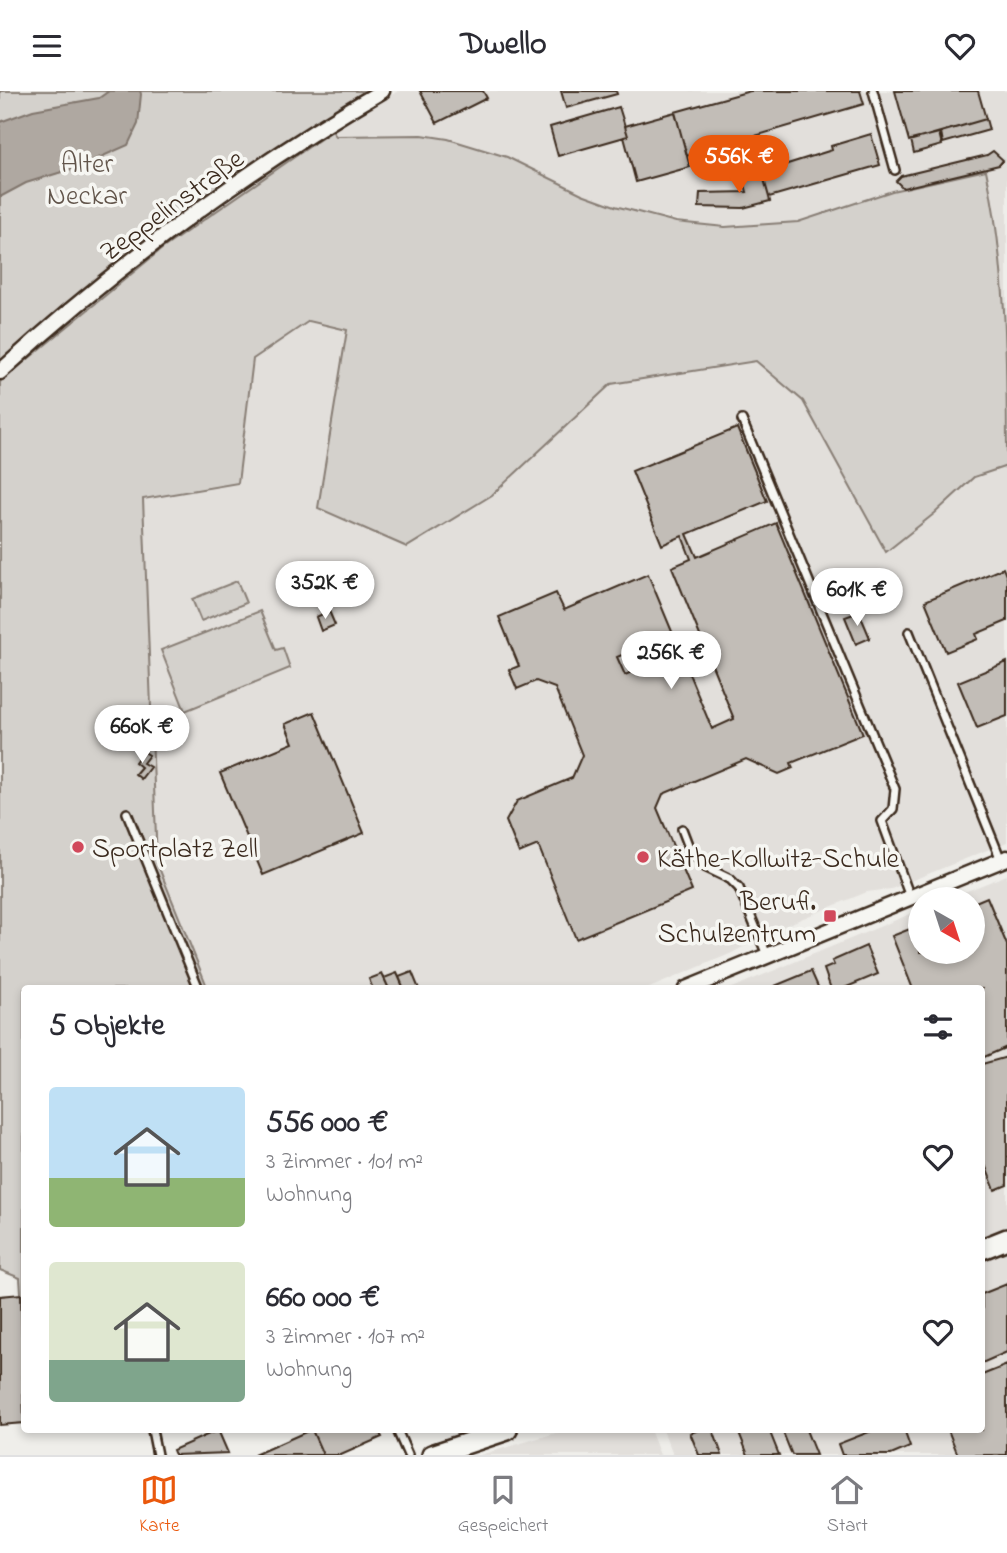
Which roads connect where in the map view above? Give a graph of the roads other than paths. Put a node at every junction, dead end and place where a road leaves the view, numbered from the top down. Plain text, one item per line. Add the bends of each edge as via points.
1 (383, 91) edge
2 (873, 91) edge
3 (895, 170) dead end
4 (0, 372) edge
5 (742, 420) dead end
6 (909, 632) dead end
7 (127, 813) dead end
8 (682, 829) dead end
9 (1004, 859) edge
10 (935, 887) edge
11 (908, 892) edge
12 (908, 898) edge
13 (768, 956) junction
14 (198, 985) edge
15 (696, 985) edge
16 (1007, 1239) edge
17 (985, 1248) edge
18 (153, 1433) edge
19 (398, 1433) edge
20 (499, 1433) edge
21 (157, 1455) edge
22 (408, 1455) edge
23 (432, 1455) edge

1 - 4 street, Zeppelinstraße via 182,224
2 - 3 lane
5 - 11 lane via 895,789 894,804 882,821
6 - 9 lane
7 - 14 lane
8 - 13 lane via 690,850 705,867 738,888
9 - 10 street
12 - 13 street
13 - 15 street
16 - 17 street
18 - 21 lane
19 - 22 lane
20 - 23 street

